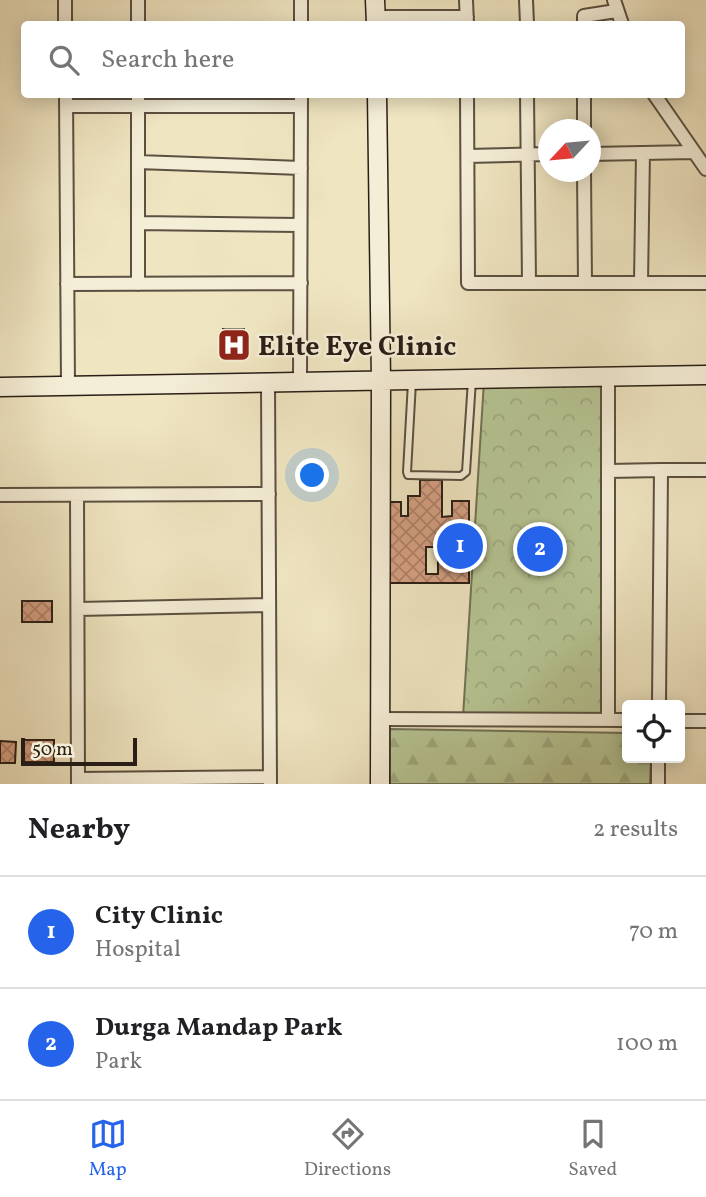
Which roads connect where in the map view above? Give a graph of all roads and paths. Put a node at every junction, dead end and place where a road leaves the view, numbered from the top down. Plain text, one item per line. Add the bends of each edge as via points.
1 (65, 0) edge
2 (138, 0) edge
3 (301, 0) edge
4 (466, 0) edge
5 (526, 0) edge
6 (615, 5) edge
7 (375, 14) edge
8 (65, 21) edge
9 (138, 21) edge
10 (301, 21) edge
11 (467, 21) edge
12 (527, 21) edge
13 (584, 21) edge
14 (377, 98) edge
15 (467, 98) edge
16 (527, 98) edge
17 (584, 98) edge
18 (657, 98) edge
19 (66, 100) edge
20 (138, 100) edge
21 (301, 100) edge
22 (584, 119) edge
23 (694, 152) junction
24 (643, 153) junction
25 (601, 154) edge
26 (528, 155) junction
27 (538, 155) edge
28 (468, 156) junction
29 (138, 162) junction
30 (301, 168) junction
31 (706, 169) edge
32 (584, 182) edge
33 (138, 223) junction
34 (300, 225) junction
35 (529, 282) junction
36 (642, 282) junction
37 (300, 283) junction
38 (585, 283) junction
39 (706, 283) edge
40 (67, 284) junction
41 (138, 284) junction
42 (706, 375) edge
43 (608, 376) junction
44 (472, 378) junction
45 (412, 379) junction
46 (381, 380) junction
47 (300, 381) junction
48 (268, 382) junction
49 (68, 386) junction
50 (0, 387) edge
51 (661, 470) junction
52 (706, 470) edge
53 (608, 471) junction
54 (269, 494) junction
55 (0, 495) edge
56 (77, 495) junction
57 (269, 605) junction
58 (78, 609) junction
59 (659, 700) edge
60 (380, 719) junction
61 (608, 720) junction
62 (622, 720) edge
63 (685, 721) edge
64 (706, 721) edge
65 (659, 763) edge
66 (270, 780) edge
67 (78, 781) edge
68 (380, 784) edge
69 (658, 784) edge

1 - 8 street
2 - 9 street
3 - 10 street
4 - 11 street
5 - 12 street
6 - 13 street via 584,16
7 - 11 street
14 - 46 street
15 - 28 street
16 - 26 street
17 - 22 street
18 - 23 street
19 - 20 street
19 - 40 street
20 - 21 street
20 - 29 street
21 - 30 street
23 - 24 street
23 - 31 street
24 - 25 street
24 - 36 street
26 - 27 street
26 - 28 street
26 - 35 street
28 - 35 street via 468,283
29 - 30 street
29 - 33 street
30 - 34 street
32 - 38 street
33 - 34 street
33 - 41 street
34 - 37 street
35 - 38 street
36 - 38 street
36 - 39 street
37 - 41 street
37 - 47 street
40 - 41 street
40 - 49 street
42 - 43 street
43 - 44 street
43 - 53 street
44 - 45 street
44 - 45 lane via 466,472 461,476 411,476 407,472
45 - 46 street
46 - 47 street
46 - 60 street
47 - 48 street
48 - 49 street
48 - 54 street
49 - 50 street
51 - 52 street
51 - 53 street
51 - 59 street
53 - 61 street
54 - 56 street
54 - 57 street
55 - 56 street
56 - 58 street
57 - 58 street
57 - 66 street
58 - 67 street
60 - 61 street
60 - 68 street
61 - 62 street
63 - 64 street
65 - 69 street
66 - 67 street

